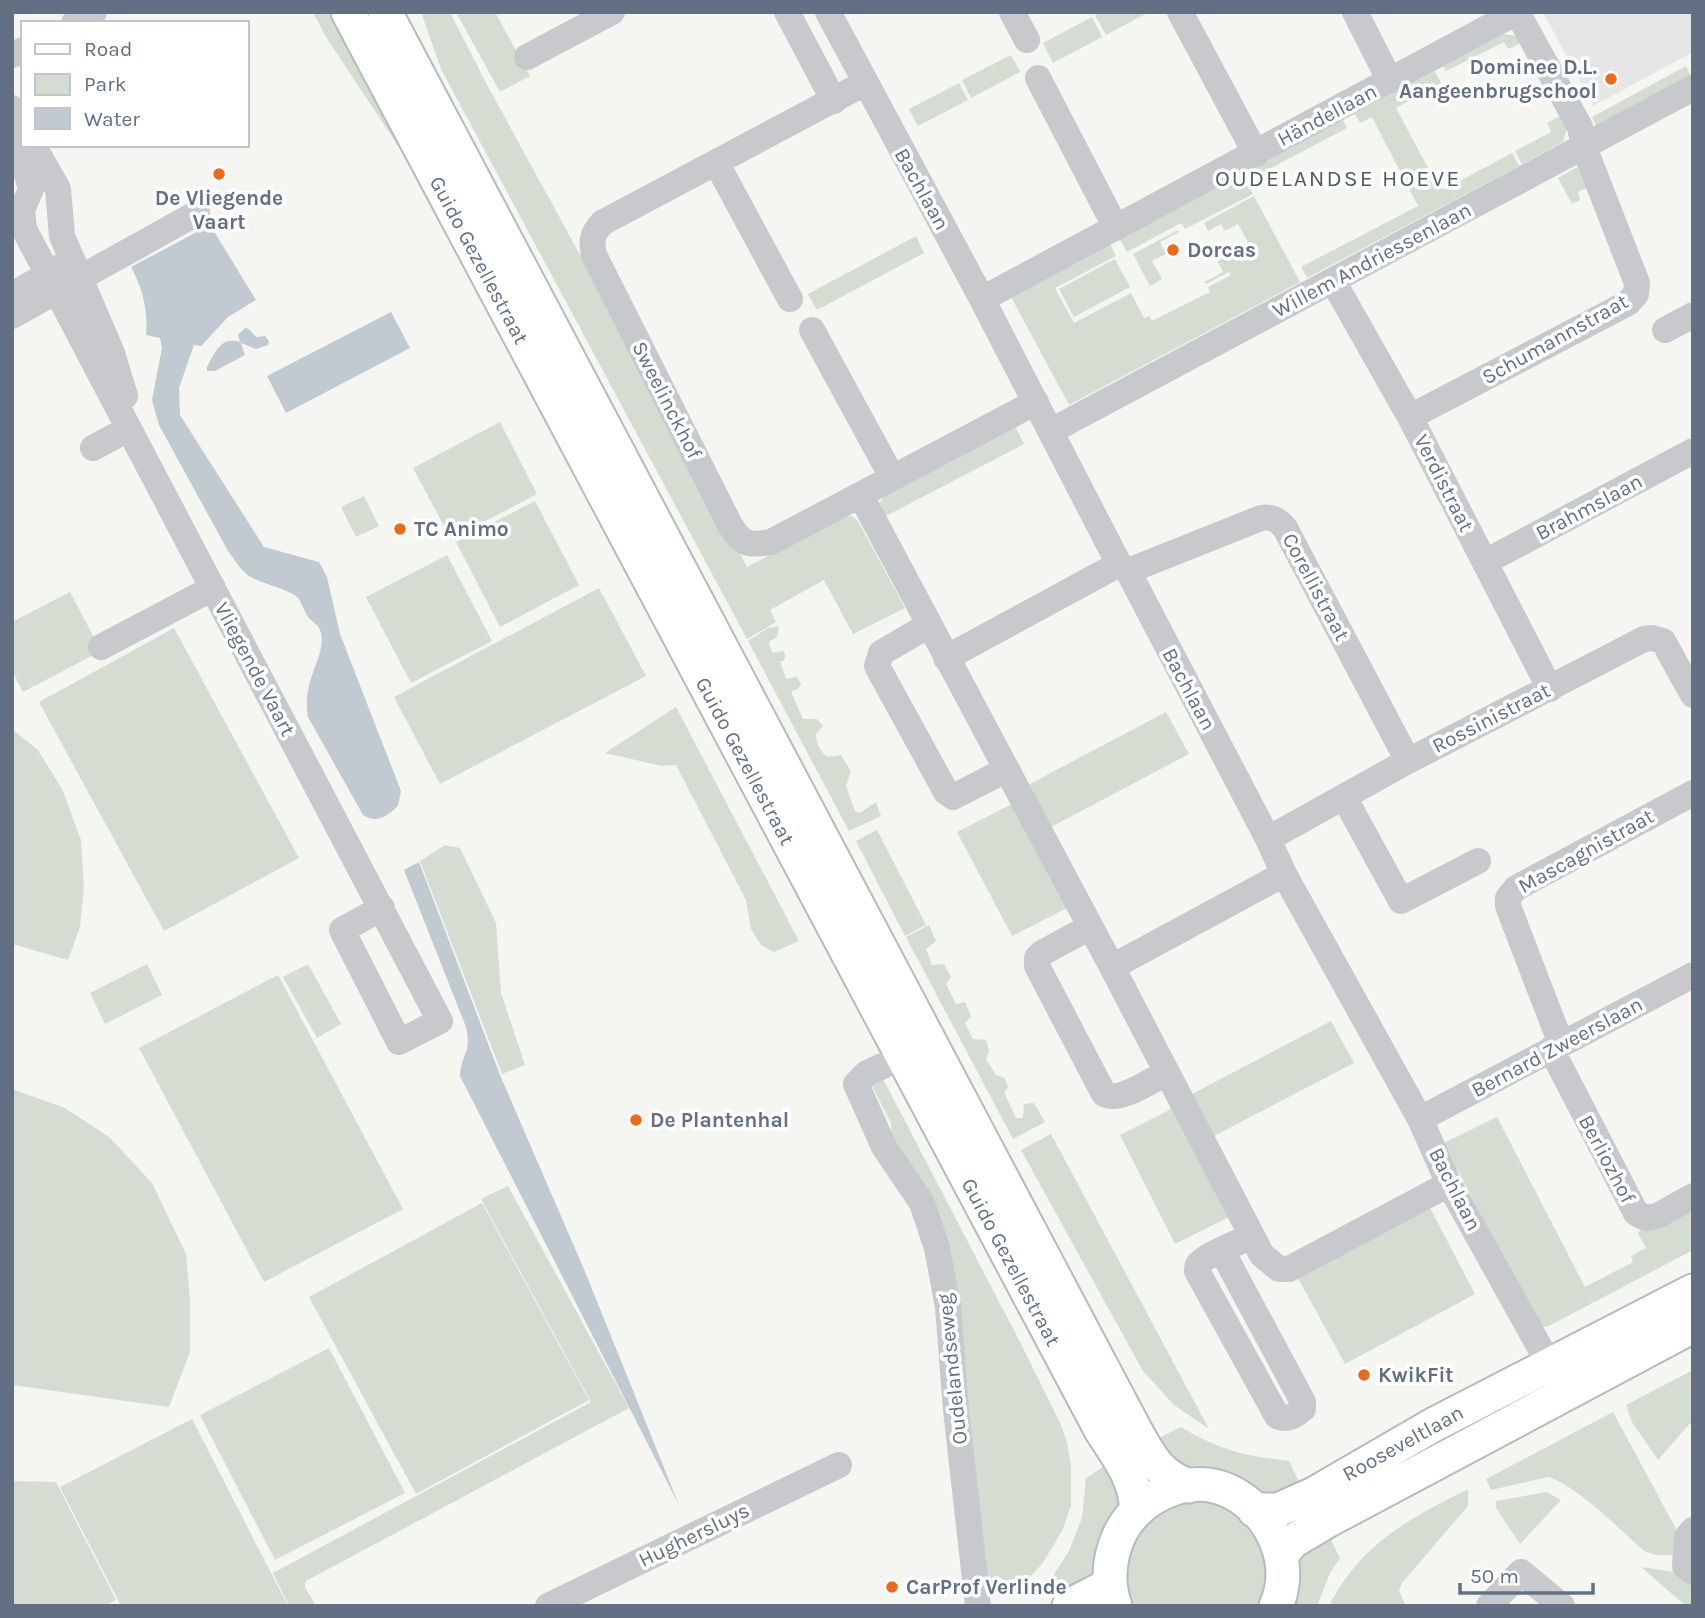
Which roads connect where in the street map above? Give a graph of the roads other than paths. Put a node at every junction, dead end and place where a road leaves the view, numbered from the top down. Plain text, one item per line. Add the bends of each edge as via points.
1 (94, 12) edge
2 (348, 12) edge
3 (385, 12) edge
4 (612, 12) edge
5 (787, 12) edge
6 (828, 12) edge
7 (1012, 12) edge
8 (1180, 12) edge
9 (1355, 12) edge
10 (1517, 12) edge
11 (78, 21) edge
12 (1027, 40) dead end
13 (527, 57) dead end
14 (1038, 78) dead end
15 (1390, 81) junction
16 (865, 83) junction
17 (1693, 88) edge
18 (834, 101) junction
19 (12, 108) edge
20 (21, 124) edge
21 (12, 143) edge
22 (34, 147) edge
23 (1584, 147) junction
24 (1256, 154) junction
25 (717, 164) junction
26 (17, 213) edge
27 (197, 213) dead end
28 (1116, 228) junction
29 (77, 269) junction
30 (1333, 281) junction
31 (52, 284) junction
32 (12, 295) edge
33 (790, 299) dead end
34 (982, 299) junction
35 (1693, 315) edge
36 (12, 316) edge
37 (812, 330) dead end
38 (1665, 330) dead end
39 (1036, 402) junction
40 (1410, 417) junction
41 (128, 429) junction
42 (1051, 431) junction
43 (93, 448) dead end
44 (1693, 451) edge
45 (892, 477) junction
46 (861, 496) junction
47 (1485, 562) junction
48 (1124, 567) junction
49 (213, 588) junction
50 (929, 625) junction
51 (101, 647) dead end
52 (946, 658) junction
53 (1550, 689) junction
54 (1693, 695) edge
55 (1408, 761) junction
56 (1006, 770) junction
57 (1693, 793) edge
58 (1344, 797) junction
59 (1268, 839) junction
60 (1478, 861) dead end
61 (1284, 874) junction
62 (382, 908) junction
63 (1090, 927) junction
64 (1112, 967) junction
65 (1693, 975) edge
66 (1556, 1046) junction
67 (883, 1066) dead end
68 (1167, 1072) junction
69 (1420, 1119) junction
70 (1450, 1184) junction
71 (1693, 1196) edge
72 (1252, 1236) junction
73 (1222, 1251) junction
74 (1693, 1291) edge
75 (1693, 1326) edge
76 (1550, 1366) junction
77 (1566, 1394) junction
78 (839, 1465) dead end
79 (1189, 1486) junction
80 (1254, 1510) junction
81 (1136, 1511) junction
82 (1693, 1530) edge
83 (1282, 1554) junction
84 (1689, 1569) edge
85 (1112, 1596) edge
86 (548, 1606) edge
87 (978, 1606) edge
88 (1069, 1606) edge
89 (1276, 1606) edge
90 (1489, 1606) edge
91 (1562, 1606) edge

1 - 11 street
2 - 81 main road, Guido Gezellestraat via 1132,1483
3 - 79 main road, Guido Gezellestraat via 1134,1428 1159,1470
4 - 13 street
5 - 18 street
6 - 16 street, Bachlaan
7 - 12 street
8 - 24 street
9 - 15 street, Händellaan
10 - 15 street, Händellaan
10 - 23 street, Schumannstraat via 1580,127
14 - 28 street
15 - 24 street, Händellaan
16 - 18 street, Sweelinckhof
16 - 34 street, Bachlaan
17 - 23 street, Willem Andriessenlaan
18 - 25 street, Sweelinckhof
19 - 20 street
21 - 26 street, Vliegende Vaart via 31,189
22 - 29 street, Vliegende Vaart via 58,189 62,236
23 - 30 street, Willem Andriessenlaan
23 - 40 street, Schumannstraat via 1637,283 1633,299
24 - 28 street, Händellaan
25 - 33 street
25 - 46 street, Sweelinckhof via 601,223 591,243 594,255 738,538 753,545 771,542
26 - 31 street, Vliegende Vaart
27 - 29 street
28 - 34 street, Händellaan
29 - 31 street
29 - 41 street, Vliegende Vaart via 116,365
30 - 40 street, Verdistraat
30 - 42 street, Willem Andriessenlaan
31 - 32 street
31 - 36 street
31 - 41 street, Vliegende Vaart
34 - 39 street, Bachlaan
35 - 38 street
37 - 45 street
39 - 42 street, Bachlaan
39 - 45 street, Sweelinckhof
40 - 47 street, Verdistraat
41 - 43 street
41 - 49 street, Vliegende Vaart
42 - 48 street, Bachlaan
44 - 47 street, Brahmslaan
45 - 46 street, Sweelinckhof
46 - 50 street
47 - 53 street, Verdistraat
48 - 52 street
48 - 55 street, Corellistraat via 1261,518 1279,521
48 - 59 street, Bachlaan
49 - 51 street
49 - 62 street, Vliegende Vaart
50 - 52 street
50 - 56 street via 881,653 877,666 946,792 953,797 962,794
52 - 56 street
53 - 54 street, Rossinistraat via 1652,638 1666,645
53 - 55 street, Rossinistraat
55 - 58 street, Rossinistraat
56 - 63 street
57 - 66 street, Mascagnistraat via 1516,888 1508,898
58 - 59 street, Rossinistraat
58 - 60 street via 1401,901
59 - 61 street, Bachlaan
61 - 64 street
61 - 69 street, Bachlaan
62 - 62 street, Vliegende Vaart via 342,930 400,1042 440,1021
63 - 64 street
63 - 68 street via 1037,958 1037,966 1104,1094 1120,1097
64 - 68 street
65 - 66 street, Bernard Zweerslaan
66 - 69 street, Bernard Zweerslaan
66 - 71 street, Berliozhof via 1636,1213 1646,1218 1657,1216
67 - 87 street, Oudelandseweg via 856,1084 884,1147 922,1203 937,1248 948,1307
68 - 72 street
69 - 70 street, Bachlaan
70 - 72 street via 1289,1269 1270,1264
70 - 76 street, Bachlaan
72 - 73 street
73 - 73 street via 1201,1261 1197,1271 1277,1416 1289,1418 1303,1409 1303,1402
74 - 76 main road, Rooseveltlaan
75 - 77 main road, Rooseveltlaan
76 - 77 street
76 - 80 main road, Rooseveltlaan via 1433,1425 1314,1494 1278,1510
77 - 83 main road, Rooseveltlaan via 1327,1521 1293,1541
78 - 86 street, Hughersluys
79 - 80 main road via 1231,1492
79 - 81 main road via 1168,1489
80 - 83 main road via 1268,1525
81 - 85 main road via 1113,1551
82 - 84 street via 1687,1536
83 - 89 main road
85 - 88 main road
90 - 91 street via 1521,1572

